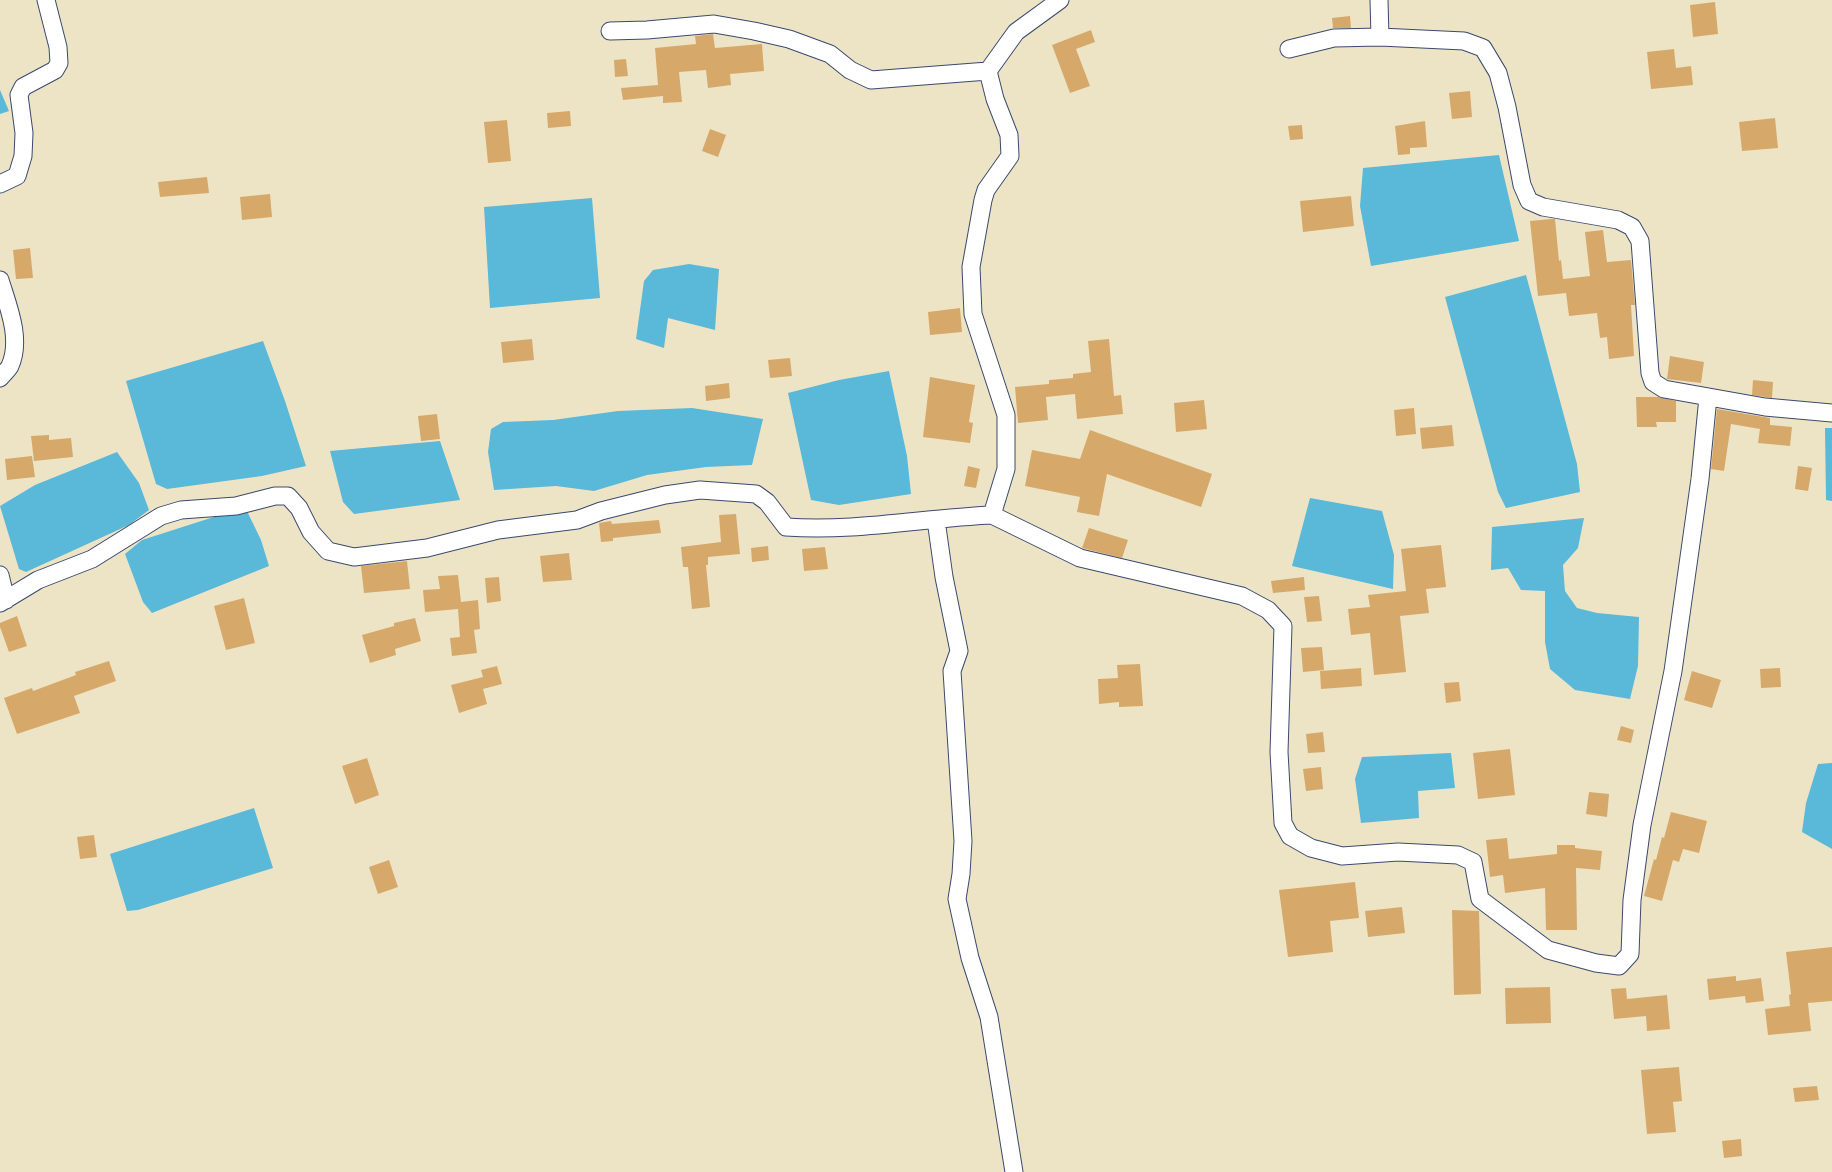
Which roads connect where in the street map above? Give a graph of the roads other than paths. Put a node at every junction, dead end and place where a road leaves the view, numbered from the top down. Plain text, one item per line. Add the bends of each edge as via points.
1 (46, 0) edge
2 (1060, 0) edge
3 (1378, 0) edge
4 (610, 31) dead end
5 (1380, 37) junction
6 (1288, 49) dead end
7 (988, 71) junction
8 (0, 184) edge
9 (0, 280) edge
10 (0, 378) edge
11 (1708, 397) junction
12 (1832, 413) edge
13 (992, 515) junction
14 (936, 520) junction
15 (0, 575) edge
16 (3, 601) edge
17 (1014, 1172) edge

1 - 8 street via 58,47 59,63 55,70 23,87 19,95 24,133 23,156 17,176
2 - 7 street via 1016,32
3 - 5 street
4 - 7 street via 714,24 746,29 789,39 830,54 850,70 871,80
5 - 6 street via 1334,38
5 - 11 street via 1464,42 1482,48 1498,73 1522,185 1529,201 1543,207 1618,220 1632,227 1640,241 1650,373 1653,382 1664,389
7 - 13 street via 995,99 1009,135 1010,156 982,200 971,267 973,314 1006,415 1006,469
9 - 10 street via 14,326 14,348 10,366
11 - 12 street via 1765,407
11 - 13 street via 1700,479 1673,671 1642,825 1632,900 1630,954 1619,966 1596,964 1548,950 1480,899 1473,862 1458,855 1398,852 1342,856 1311,848 1290,836 1283,823 1279,752 1283,626 1268,610 1242,596 1080,558
13 - 14 street
14 - 16 street via 812,529 786,527 767,502 756,494 700,490 666,495 601,511 577,520 498,530 427,548 354,557 328,551 311,532 299,508 288,496 275,496 236,506 181,510 161,516 92,559 38,580
14 - 17 street via 959,651 952,671 963,841 957,899 970,958 989,1017
15 - 16 street

